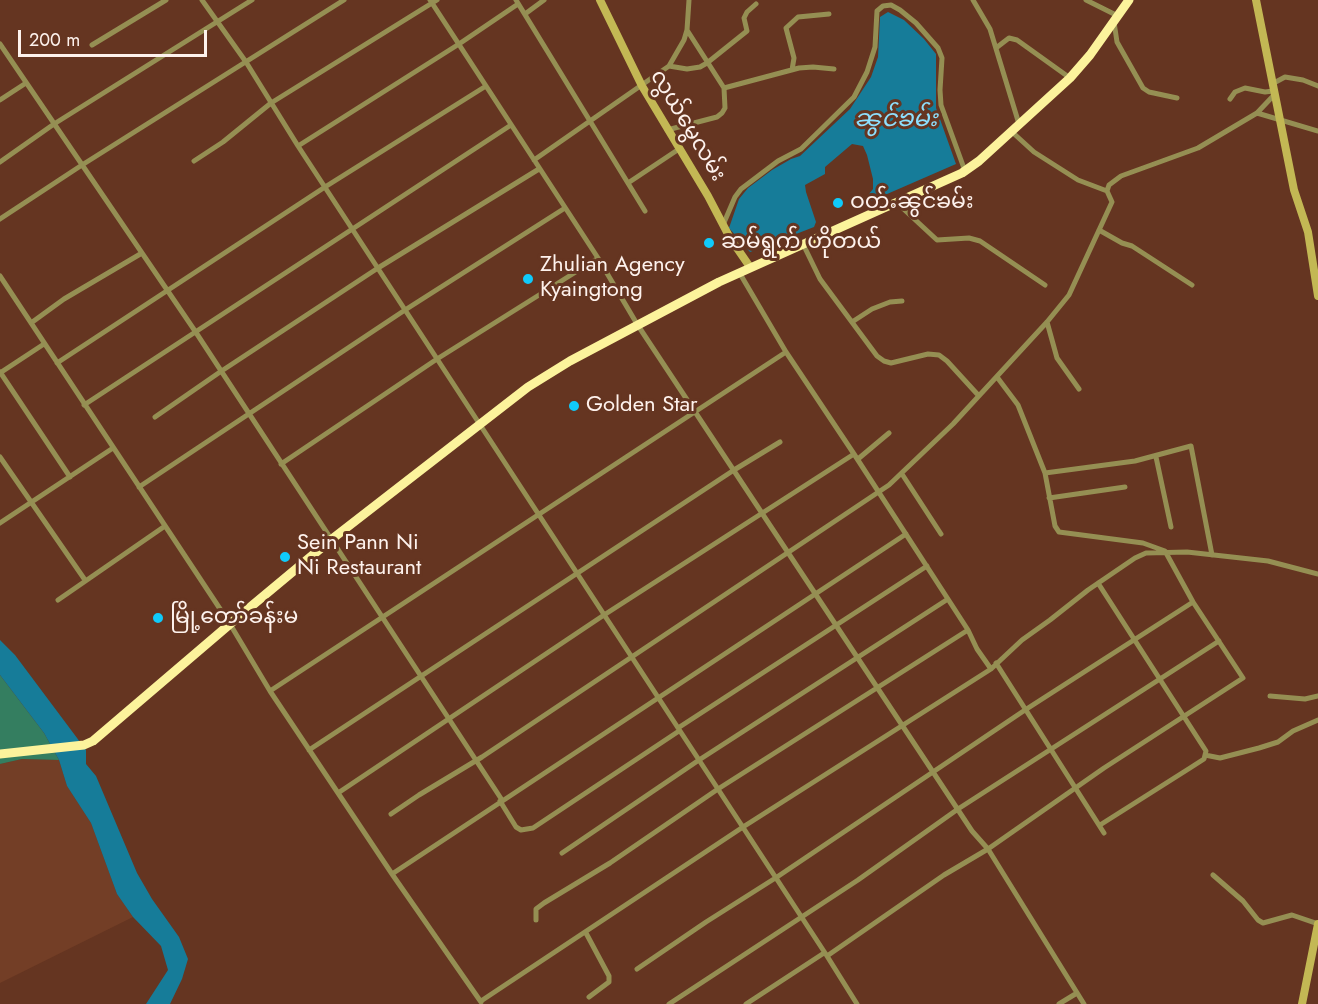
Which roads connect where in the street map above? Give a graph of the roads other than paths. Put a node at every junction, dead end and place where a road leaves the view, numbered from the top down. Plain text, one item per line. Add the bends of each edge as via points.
1 (166, 0) edge
2 (202, 0) edge
3 (252, 0) edge
4 (344, 0) edge
5 (544, 0) edge
6 (600, 0) edge
7 (689, 0) edge
8 (878, 0) edge
9 (973, 0) edge
10 (1086, 0) edge
11 (1128, 0) edge
12 (1256, 0) edge
13 (433, 1) edge
14 (517, 2) edge
15 (756, 4) dead end
16 (883, 6) junction
17 (525, 14) junction
18 (830, 14) dead end
19 (1116, 19) junction
20 (218, 22) junction
21 (687, 30) junction
22 (0, 44) edge
23 (459, 44) junction
24 (92, 45) dead end
25 (996, 48) junction
26 (246, 62) junction
27 (707, 63) junction
28 (669, 66) junction
29 (834, 69) dead end
30 (792, 70) junction
31 (1070, 78) junction
32 (26, 83) junction
33 (486, 86) junction
34 (642, 86) junction
35 (1318, 86) edge
36 (724, 88) junction
37 (1273, 90) junction
38 (1177, 98) dead end
39 (1230, 99) dead end
40 (0, 100) edge
41 (271, 103) junction
42 (1257, 113) junction
43 (590, 120) junction
44 (1280, 121) junction
45 (54, 124) junction
46 (511, 124) junction
47 (1019, 124) junction
48 (667, 130) junction
49 (1318, 131) edge
50 (1011, 132) junction
51 (298, 146) junction
52 (680, 149) junction
53 (534, 160) junction
54 (194, 161) dead end
55 (0, 162) edge
56 (82, 165) junction
57 (539, 169) junction
58 (965, 171) junction
59 (627, 183) junction
60 (325, 187) junction
61 (1107, 191) junction
62 (896, 202) junction
63 (565, 208) junction
64 (645, 211) dead end
65 (0, 219) edge
66 (723, 225) junction
67 (352, 228) junction
68 (1099, 230) junction
69 (803, 244) junction
70 (142, 253) junction
71 (598, 258) junction
72 (750, 267) junction
73 (378, 268) junction
74 (1316, 268) edge
75 (739, 272) junction
76 (0, 276) edge
77 (1045, 285) dead end
78 (1192, 285) dead end
79 (168, 291) junction
80 (1318, 296) edge
81 (902, 301) dead end
82 (405, 310) junction
83 (852, 322) junction
84 (1047, 322) junction
85 (31, 323) junction
86 (637, 324) junction
87 (195, 332) junction
88 (44, 344) junction
89 (786, 352) junction
90 (437, 359) junction
91 (57, 363) junction
92 (220, 372) junction
93 (0, 373) edge
94 (997, 377) junction
95 (1079, 389) dead end
96 (979, 396) junction
97 (84, 405) junction
98 (695, 411) junction
99 (248, 414) junction
100 (155, 417) dead end
101 (480, 425) junction
102 (889, 433) dead end
103 (780, 442) dead end
104 (113, 448) junction
105 (856, 456) junction
106 (0, 457) edge
107 (1156, 457) junction
108 (281, 464) junction
109 (734, 470) junction
110 (1045, 473) junction
111 (902, 474) junction
112 (70, 477) junction
113 (139, 487) junction
114 (1125, 488) dead end
115 (879, 493) junction
116 (1049, 498) junction
117 (31, 502) junction
118 (762, 513) junction
119 (538, 515) junction
120 (0, 524) edge
121 (165, 526) junction
122 (1171, 527) dead end
123 (906, 534) junction
124 (941, 534) dead end
125 (332, 539) junction
126 (1165, 551) junction
127 (788, 553) junction
128 (1212, 555) junction
129 (927, 566) junction
130 (1318, 574) edge
131 (578, 575) junction
132 (85, 580) junction
133 (1098, 583) junction
134 (815, 594) junction
135 (948, 599) junction
136 (58, 600) dead end
137 (1193, 602) junction
138 (604, 615) junction
139 (383, 618) junction
140 (230, 624) junction
141 (837, 626) junction
142 (968, 630) junction
143 (1134, 640) junction
144 (1219, 641) junction
145 (631, 657) junction
146 (857, 658) junction
147 (996, 663) junction
148 (991, 669) junction
149 (421, 677) junction
150 (1159, 679) junction
151 (876, 687) junction
152 (270, 691) junction
153 (1270, 696) dead end
154 (1318, 696) edge
155 (658, 697) junction
156 (1025, 710) junction
157 (1184, 716) junction
158 (448, 717) junction
159 (1318, 720) edge
160 (903, 727) junction
161 (678, 729) junction
162 (1052, 749) junction
163 (309, 750) junction
164 (0, 754) edge
165 (1206, 755) junction
166 (699, 760) junction
167 (475, 761) junction
168 (933, 771) junction
169 (1076, 787) junction
170 (718, 789) junction
171 (338, 793) junction
172 (501, 801) junction
173 (958, 809) junction
174 (391, 814) dead end
175 (1100, 825) junction
176 (743, 827) junction
177 (1104, 832) dead end
178 (987, 849) junction
179 (562, 853) dead end
180 (392, 874) junction
181 (1214, 875) dead end
182 (777, 878) junction
183 (801, 916) junction
184 (536, 920) dead end
185 (1318, 928) edge
186 (586, 933) junction
187 (826, 954) junction
188 (637, 969) dead end
189 (1077, 993) junction
190 (589, 997) dead end
191 (481, 1002) edge
192 (669, 1004) edge
193 (746, 1004) edge
194 (856, 1004) edge
195 (1059, 1004) edge
196 (1084, 1004) edge
197 (1302, 1004) edge

1 - 24 street
2 - 20 street
3 - 20 street
4 - 26 street
5 - 17 street
6 - 34 street, လွယ်မွေလမ်း
7 - 21 street
8 - 16 street
9 - 25 street
10 - 19 street
11 - 19 highway
12 - 37 street
13 - 23 street
13 - 41 street
14 - 17 street
14 - 23 street
15 - 27 street via 744,18 747,31
16 - 58 street via 900,10 938,48 942,58 941,105
16 - 66 street via 877,11 867,72 854,97 801,149 767,168 741,189
17 - 43 street
18 - 30 street via 798,17 786,28 794,58
19 - 31 highway
19 - 38 street via 1117,42 1143,88
20 - 26 street
20 - 45 street
21 - 27 street
21 - 28 street
22 - 32 street
23 - 33 street
23 - 51 street
25 - 31 street via 1009,38 1017,40
25 - 47 street
26 - 41 street
26 - 56 street
27 - 28 street via 687,69
27 - 36 street
28 - 34 street
29 - 30 street via 813,66
30 - 36 street
31 - 47 highway
32 - 40 street
32 - 45 street
33 - 46 street
33 - 60 street
34 - 43 street
34 - 48 street, လွယ်မွေလမ်း
35 - 37 street via 1285,77
36 - 48 street via 722,113
37 - 39 street via 1245,88
37 - 42 street
37 - 44 street
41 - 51 street
41 - 54 street
42 - 44 street
42 - 61 street via 1198,148 1121,176
43 - 53 street
43 - 59 street
44 - 49 street
44 - 74 street
45 - 55 street
45 - 56 street
46 - 53 street
46 - 67 street
47 - 50 highway
48 - 52 street, လွယ်မွေလမ်း
50 - 58 highway
50 - 61 street via 1078,180
51 - 60 street
52 - 59 street
52 - 66 street, လွယ်မွေလမ်း
53 - 57 street
56 - 65 street
56 - 70 street
57 - 63 street
57 - 73 street
58 - 62 highway
59 - 64 street
60 - 67 street
60 - 79 street
61 - 68 street via 1112,202
62 - 69 highway
62 - 77 street via 937,240 980,241
63 - 71 street
63 - 82 street
66 - 72 street, လွယ်မွေလမ်း
67 - 73 street
67 - 87 street
68 - 78 street via 1132,246
68 - 84 street via 1069,295
69 - 72 highway
69 - 83 street via 820,279
70 - 79 street
70 - 85 street
71 - 86 street
71 - 90 street
72 - 75 highway
73 - 82 street
73 - 92 street
74 - 80 street
75 - 86 highway
75 - 89 street
76 - 85 street
79 - 87 street
79 - 91 street
81 - 83 street via 872,309
82 - 90 street
82 - 99 street
83 - 96 street via 884,361 899,363 928,354 939,355
84 - 94 street
84 - 95 street via 1057,358
85 - 88 street
86 - 98 street
86 - 101 highway via 528,387
87 - 92 street
87 - 97 street
88 - 91 street
88 - 93 street
89 - 98 street
89 - 105 street
90 - 101 street
90 - 108 street
91 - 97 street
92 - 99 street
92 - 100 street
93 - 112 street
94 - 96 street
94 - 110 street via 1018,405
96 - 111 street
97 - 104 street
98 - 109 street
98 - 119 street
99 - 108 street
99 - 113 street
101 - 119 street
101 - 125 highway
102 - 105 street
103 - 109 street
104 - 112 street
104 - 113 street
105 - 115 street
105 - 118 street
106 - 117 street
107 - 110 street
107 - 122 street
107 - 128 street via 1185,446 1193,449
108 - 125 street
109 - 118 street
109 - 131 street
110 - 116 street
111 - 115 street
111 - 124 street
112 - 117 street
113 - 121 street
114 - 116 street
115 - 123 street
115 - 127 street
116 - 126 street via 1059,532 1143,543
117 - 120 street
117 - 132 street
118 - 127 street
118 - 138 street
119 - 131 street
119 - 139 street
121 - 132 street
121 - 140 street
123 - 129 street
123 - 134 street
125 - 139 street
125 - 140 highway
126 - 128 street
126 - 133 street via 1135,558
126 - 137 street
127 - 134 street
127 - 145 street
128 - 130 street via 1268,561
129 - 135 street
129 - 141 street
131 - 138 street
131 - 149 street
132 - 136 street
133 - 143 street
133 - 147 street
134 - 141 street
134 - 155 street
135 - 142 street
135 - 146 street
137 - 143 street
137 - 144 street
138 - 145 street
138 - 158 street
139 - 149 street
139 - 152 street
140 - 152 street
140 - 164 highway via 93,741
141 - 146 street
141 - 161 street
142 - 148 street
142 - 151 street
143 - 150 street
143 - 156 street
144 - 150 street
144 - 157 street via 1243,678
145 - 155 street
145 - 167 street
146 - 151 street
146 - 166 street
147 - 148 street
147 - 156 street
148 - 160 street
149 - 158 street
149 - 163 street
150 - 157 street
150 - 162 street
151 - 160 street
151 - 170 street
152 - 163 street
153 - 154 street
155 - 161 street
155 - 172 street
156 - 162 street
156 - 168 street
157 - 165 street
157 - 169 street
158 - 167 street
158 - 171 street
159 - 165 street via 1259,748 1220,758
160 - 168 street
160 - 176 street
161 - 166 street
161 - 172 street via 533,828 516,827
162 - 169 street
162 - 173 street
163 - 171 street
165 - 175 street
166 - 170 street
166 - 179 street
167 - 172 street
167 - 174 street
168 - 173 street
168 - 182 street
169 - 175 street
169 - 178 street
170 - 176 street
170 - 184 street via 544,903 536,909
171 - 180 street
172 - 180 street
173 - 178 street
173 - 183 street
175 - 177 street
176 - 182 street
176 - 186 street
178 - 187 street
178 - 189 street
180 - 191 street
181 - 185 street via 1263,923 1292,915
182 - 183 street
182 - 188 street
183 - 187 street
183 - 192 street
185 - 197 street
186 - 190 street via 609,976 609,982
186 - 191 street
187 - 193 street
187 - 194 street
189 - 195 street
189 - 196 street

